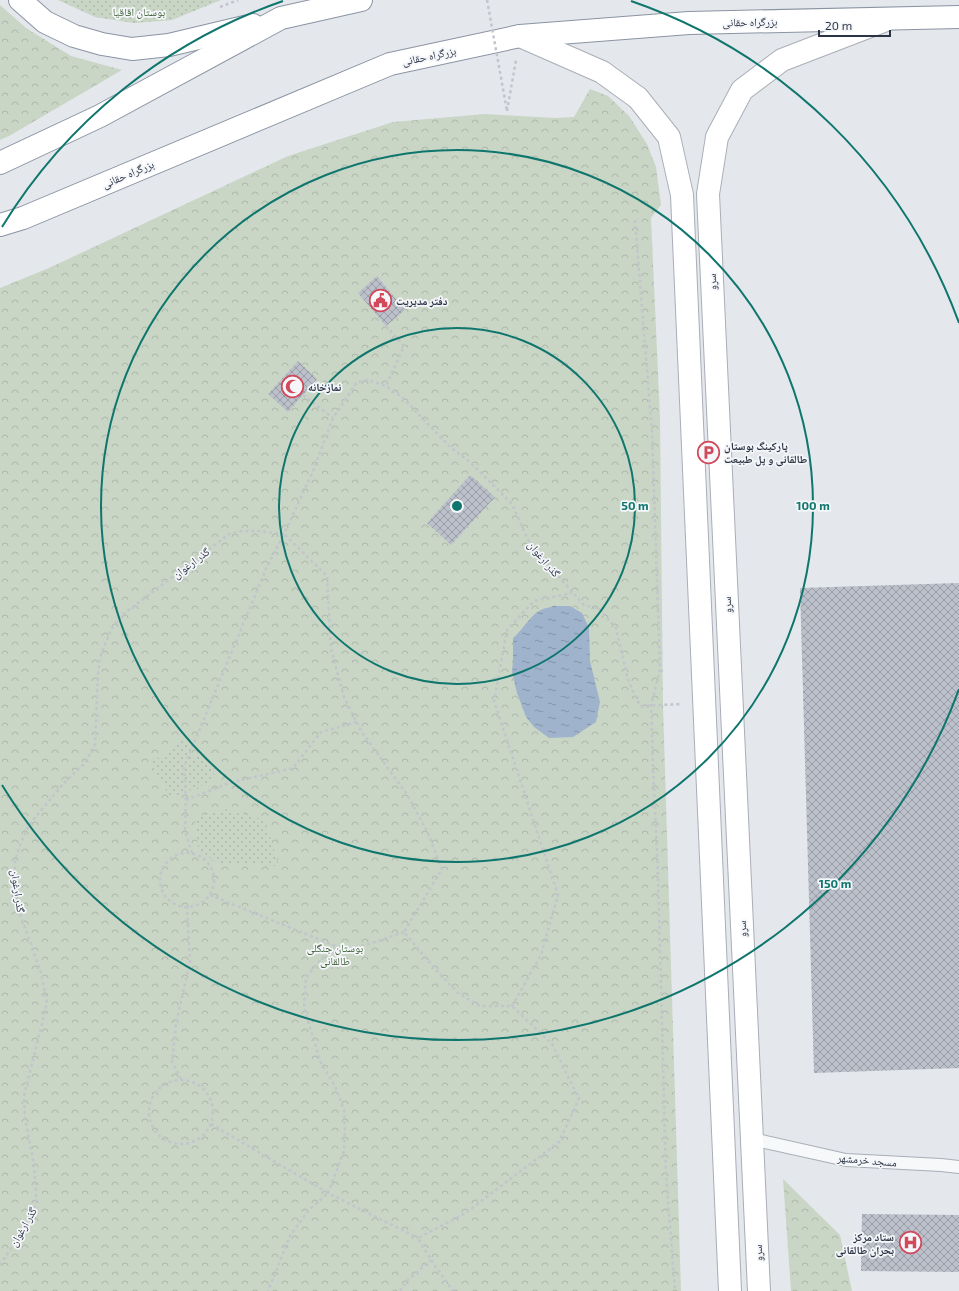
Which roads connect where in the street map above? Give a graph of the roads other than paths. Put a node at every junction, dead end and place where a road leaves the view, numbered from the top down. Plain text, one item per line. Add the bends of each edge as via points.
1 (20, 0) edge
2 (361, 0) edge
3 (959, 17) edge
4 (281, 18) junction
5 (888, 19) junction
6 (520, 36) junction
7 (0, 162) edge
8 (0, 225) edge
9 (752, 1139) junction
10 (959, 1167) edge
11 (730, 1291) edge
12 (759, 1291) edge

1 - 4 main road via 45,22 74,36 102,44 132,48 169,45
2 - 4 main road
3 - 5 main road, بزرگراه حقانی
4 - 7 main road via 100,116
5 - 6 main road, بزرگراه حقانی via 690,23
5 - 9 main road, سرو via 782,60 742,90 717,137 708,194
6 - 8 main road, بزرگراه حقانی via 390,64
6 - 11 main road via 602,72 638,98 669,137 682,195
9 - 10 lane, مسجد خرمشهر via 846,1160
9 - 12 main road, سرو

